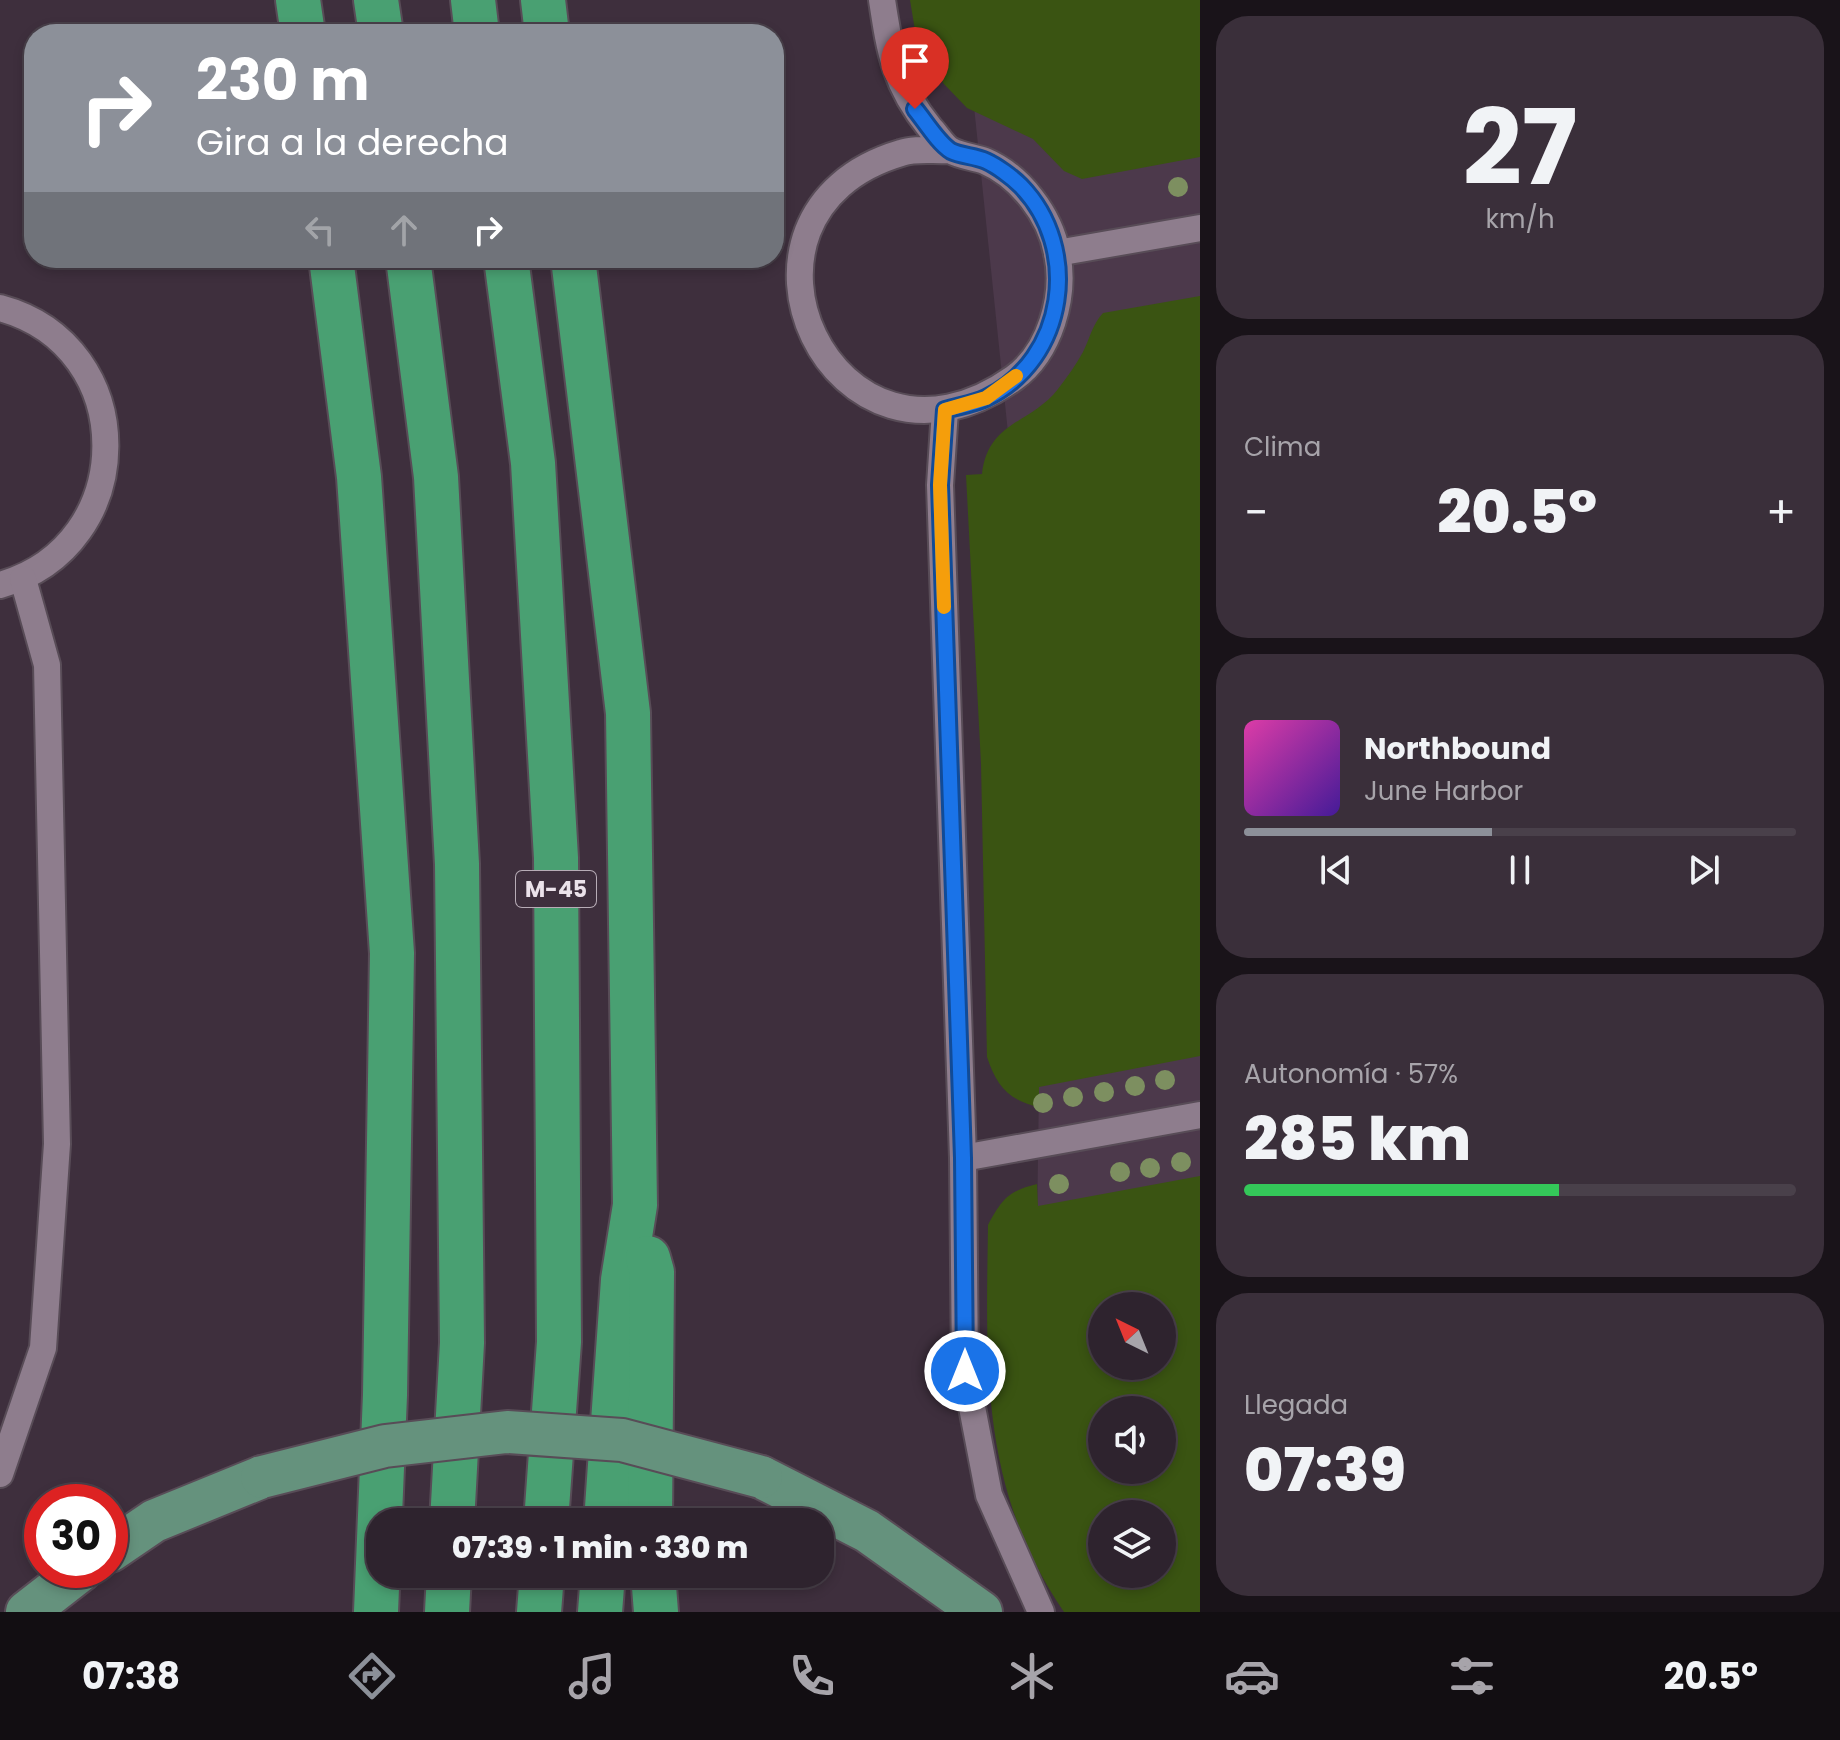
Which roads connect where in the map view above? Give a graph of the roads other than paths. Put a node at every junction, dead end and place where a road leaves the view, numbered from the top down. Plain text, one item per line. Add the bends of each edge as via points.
1 (298, 0) edge
2 (376, 0) edge
3 (473, 0) edge
4 (543, 0) edge
5 (882, 0) edge
6 (302, 24) edge
7 (380, 24) edge
8 (476, 24) edge
9 (546, 24) edge
10 (949, 150) junction
11 (1200, 228) edge
12 (1057, 253) junction
13 (332, 268) edge
14 (409, 268) edge
15 (507, 268) edge
16 (574, 268) edge
17 (0, 308) edge
18 (945, 410) junction
19 (12, 582) edge
20 (1200, 1115) edge
21 (963, 1158) junction
22 (635, 1205) junction
23 (385, 1395) junction
24 (0, 1474) edge
25 (453, 1508) edge
26 (547, 1508) edge
27 (607, 1508) edge
28 (650, 1508) edge
29 (128, 1539) edge
30 (58, 1588) edge
31 (448, 1588) edge
32 (541, 1588) edge
33 (602, 1588) edge
34 (654, 1588) edge
35 (27, 1612) edge
36 (348, 1612) edge
37 (376, 1612) edge
38 (447, 1612) edge
39 (539, 1612) edge
40 (600, 1612) edge
41 (656, 1612) edge
42 (981, 1612) edge
43 (1041, 1612) edge

1 - 6 highway
2 - 7 highway
3 - 8 highway
4 - 9 highway
5 - 10 street via 892,63 915,109
10 - 12 street via 987,162 1019,184 1044,216
10 - 18 street via 904,151 862,168 828,197 806,237 799,281 807,325 828,363 861,391 901,408
11 - 12 street
12 - 18 street via 1059,296 1047,337 1021,372 986,398
13 - 23 highway via 359,477 392,953
14 - 25 highway via 436,477 457,864 462,1343
15 - 26 highway, M-45 via 533,463 556,858 559,1342
16 - 22 highway via 628,713
17 - 19 street via 54,334 81,364 99,400 107,440 103,483 86,522 59,555
18 - 21 street via 940,485
19 - 24 street via 47,665 57,1144 43,1348
20 - 21 street
21 - 43 street via 965,1371 989,1495
22 - 27 highway via 623,1280
22 - 28 highway via 652,1272
23 - 36 highway
23 - 37 highway
29 - 42 main road, bridge via 154,1521 262,1477 385,1446 507,1432 622,1440 761,1477 867,1531
30 - 35 main road
31 - 38 highway
32 - 39 highway
33 - 40 highway
34 - 41 highway

